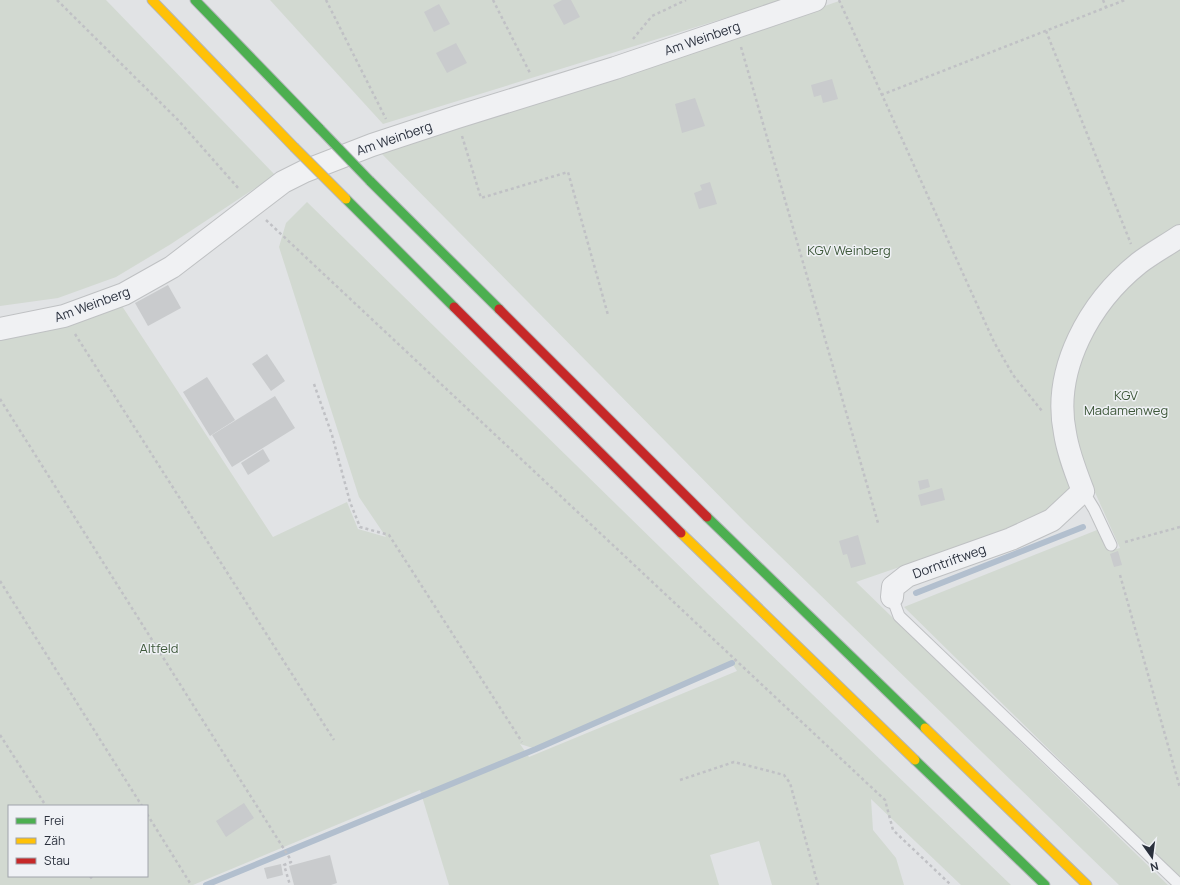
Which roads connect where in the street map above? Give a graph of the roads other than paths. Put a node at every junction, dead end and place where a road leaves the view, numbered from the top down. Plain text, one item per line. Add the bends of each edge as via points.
1 (152, 0) edge
2 (195, 0) edge
3 (815, 0) edge
4 (1180, 236) edge
5 (0, 329) edge
6 (1083, 492) junction
7 (1111, 545) road end
8 (892, 597) joint
9 (1045, 885) edge
10 (1087, 885) edge
11 (1180, 885) edge

1 - 9 highway, bridge via 294,147 728,580
2 - 10 highway, bridge via 370,181 755,566
3 - 5 street, Am Weinberg via 614,68 395,137 305,171 283,182 172,267 124,294 66,318
4 - 6 street via 1140,263 1102,301 1080,338 1064,380 1064,433
6 - 7 lane
6 - 8 street, Dorntriftweg via 1052,520 1011,539 907,576 893,587
8 - 11 lane, Dorntriftweg via 899,616

